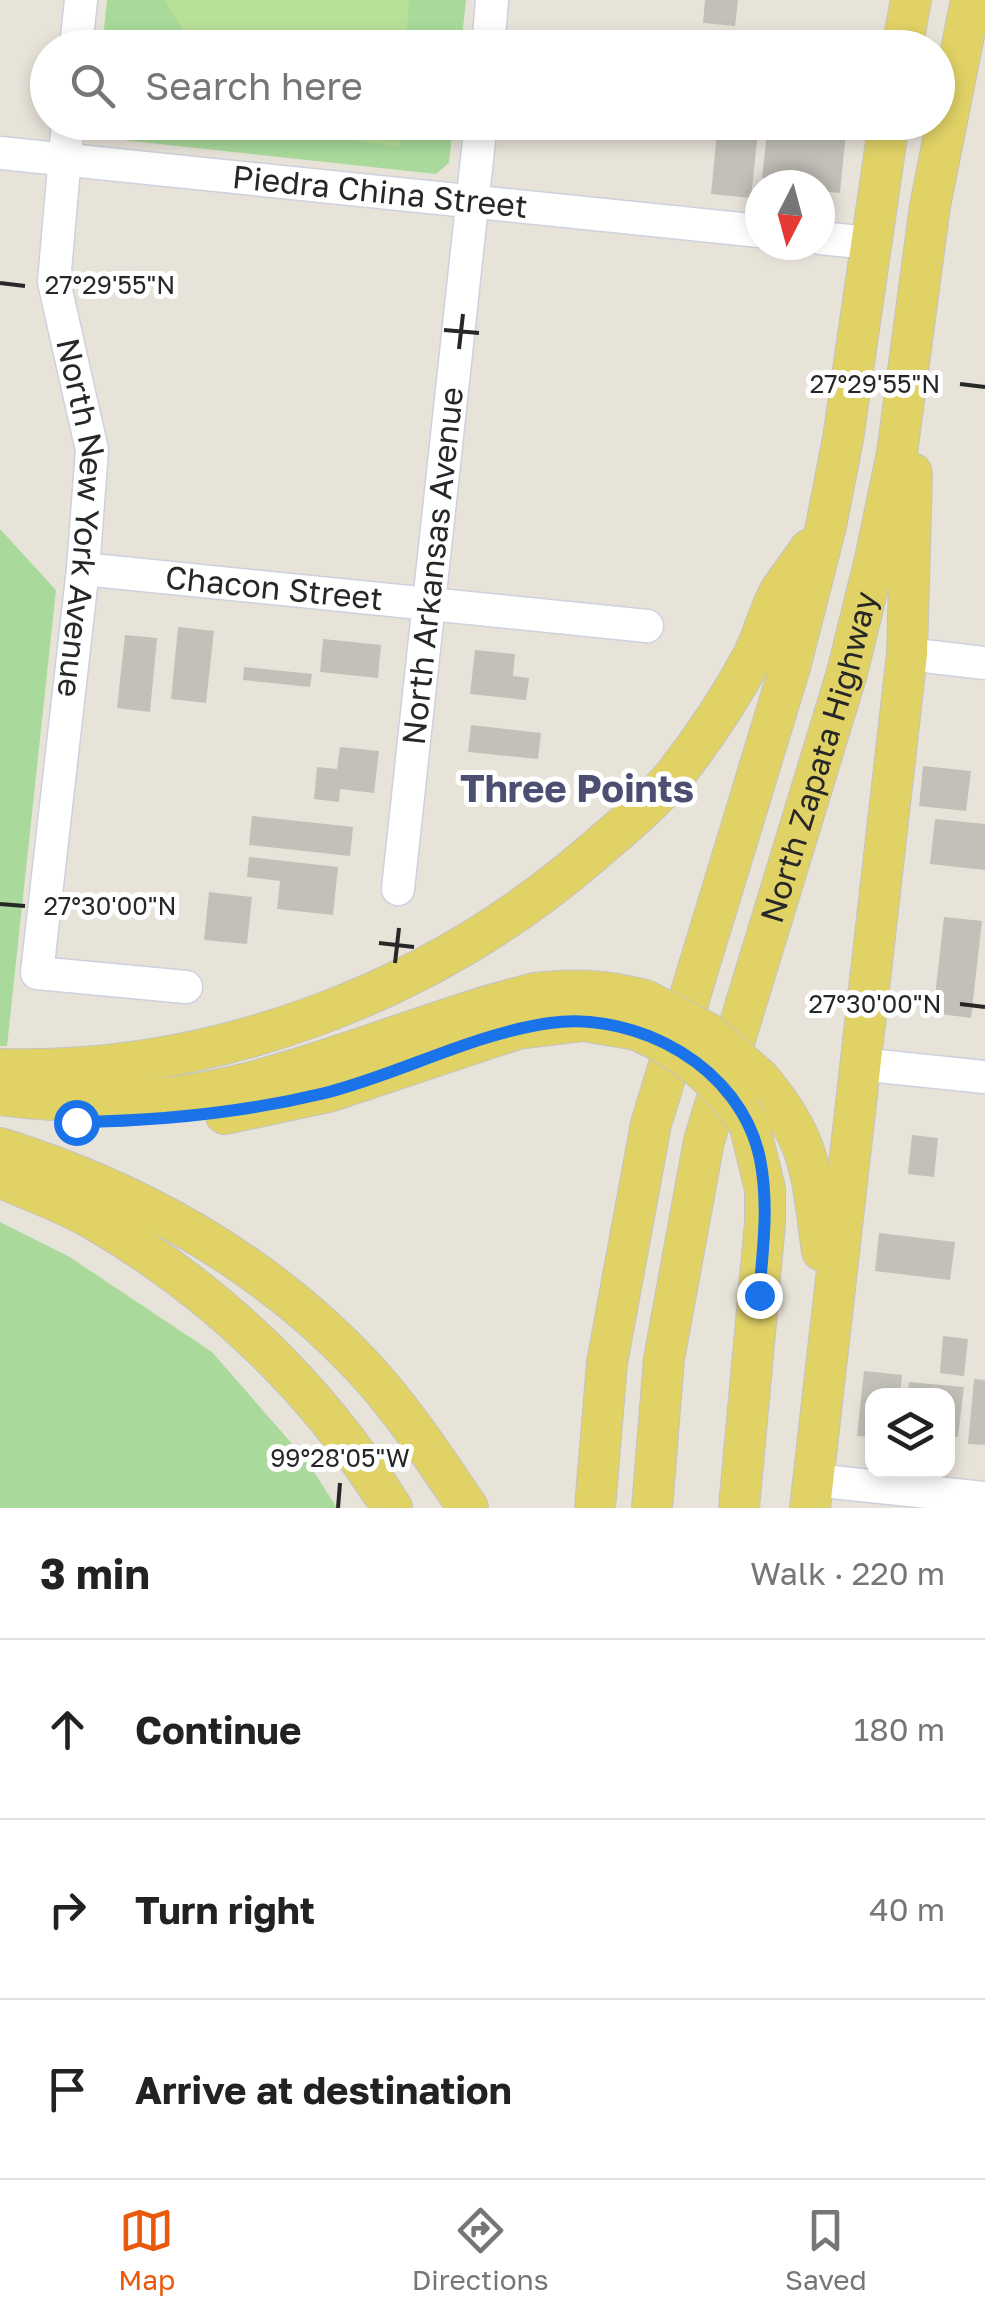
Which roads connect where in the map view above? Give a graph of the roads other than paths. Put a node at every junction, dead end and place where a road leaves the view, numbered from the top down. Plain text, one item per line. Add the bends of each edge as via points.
1 (82, 0) edge
2 (492, 0) edge
3 (911, 0) edge
4 (971, 0) edge
5 (78, 30) edge
6 (490, 30) edge
7 (905, 30) edge
8 (955, 80) edge
9 (66, 140) edge
10 (478, 140) edge
11 (885, 140) edge
12 (943, 140) edge
13 (0, 153) edge
14 (64, 160) junction
15 (473, 201) junction
16 (745, 229) edge
17 (835, 240) edge
18 (869, 243) junction
19 (915, 319) junction
20 (826, 526) junction
21 (83, 569) junction
22 (430, 602) junction
23 (647, 626) dead end
24 (907, 654) junction
25 (985, 662) edge
26 (398, 889) dead end
27 (186, 986) dead end
28 (641, 1015) junction
29 (859, 1064) junction
30 (0, 1069) edge
31 (985, 1077) edge
32 (0, 1095) edge
33 (0, 1114) edge
34 (0, 1148) edge
35 (0, 1177) edge
36 (830, 1310) junction
37 (811, 1494) edge
38 (883, 1498) edge
39 (985, 1498) edge
40 (392, 1508) edge
41 (468, 1508) edge
42 (595, 1508) edge
43 (652, 1508) edge
44 (739, 1508) edge

1 - 5 street
2 - 6 street
3 - 7 main road
4 - 8 main road, North Zapata Highway
9 - 14 street, North New York Avenue
10 - 15 street, North Arkansas Avenue
11 - 18 main road, North Zapata Highway
12 - 19 main road, North Zapata Highway
13 - 14 street, Piedra China Street
14 - 15 street, Piedra China Street
14 - 21 street, North New York Avenue via 54,282 92,450
15 - 16 street, Piedra China Street
15 - 22 street, North Arkansas Avenue
17 - 18 street
18 - 20 main road, North Zapata Highway
19 - 24 main road
19 - 43 main road, North Zapata Highway via 897,453 847,673 704,1140 664,1359
20 - 30 main road via 779,594 723,710 671,779 552,888 482,936 376,993 278,1030 126,1062
20 - 42 main road, North Zapata Highway via 652,1124 607,1363
21 - 22 street, Chacon Street
21 - 27 street, North New York Avenue via 36,973
22 - 23 street, Chacon Street
22 - 26 street, North Arkansas Avenue
24 - 25 street
24 - 29 main road
28 - 32 main road via 610,990 573,988 535,993 249,1082 173,1097 90,1102
28 - 33 main road via 534,1026 328,1092 226,1114 148,1122
28 - 36 main road, bridge via 708,1033 788,1112 812,1172
28 - 44 main road, bridge via 725,1090 749,1124 759,1155 765,1223
29 - 31 street
29 - 36 main road
34 - 41 main road via 111,1190 224,1250 362,1366
35 - 40 main road via 88,1216 216,1303 333,1423
36 - 37 main road
37 - 38 street
38 - 39 street

